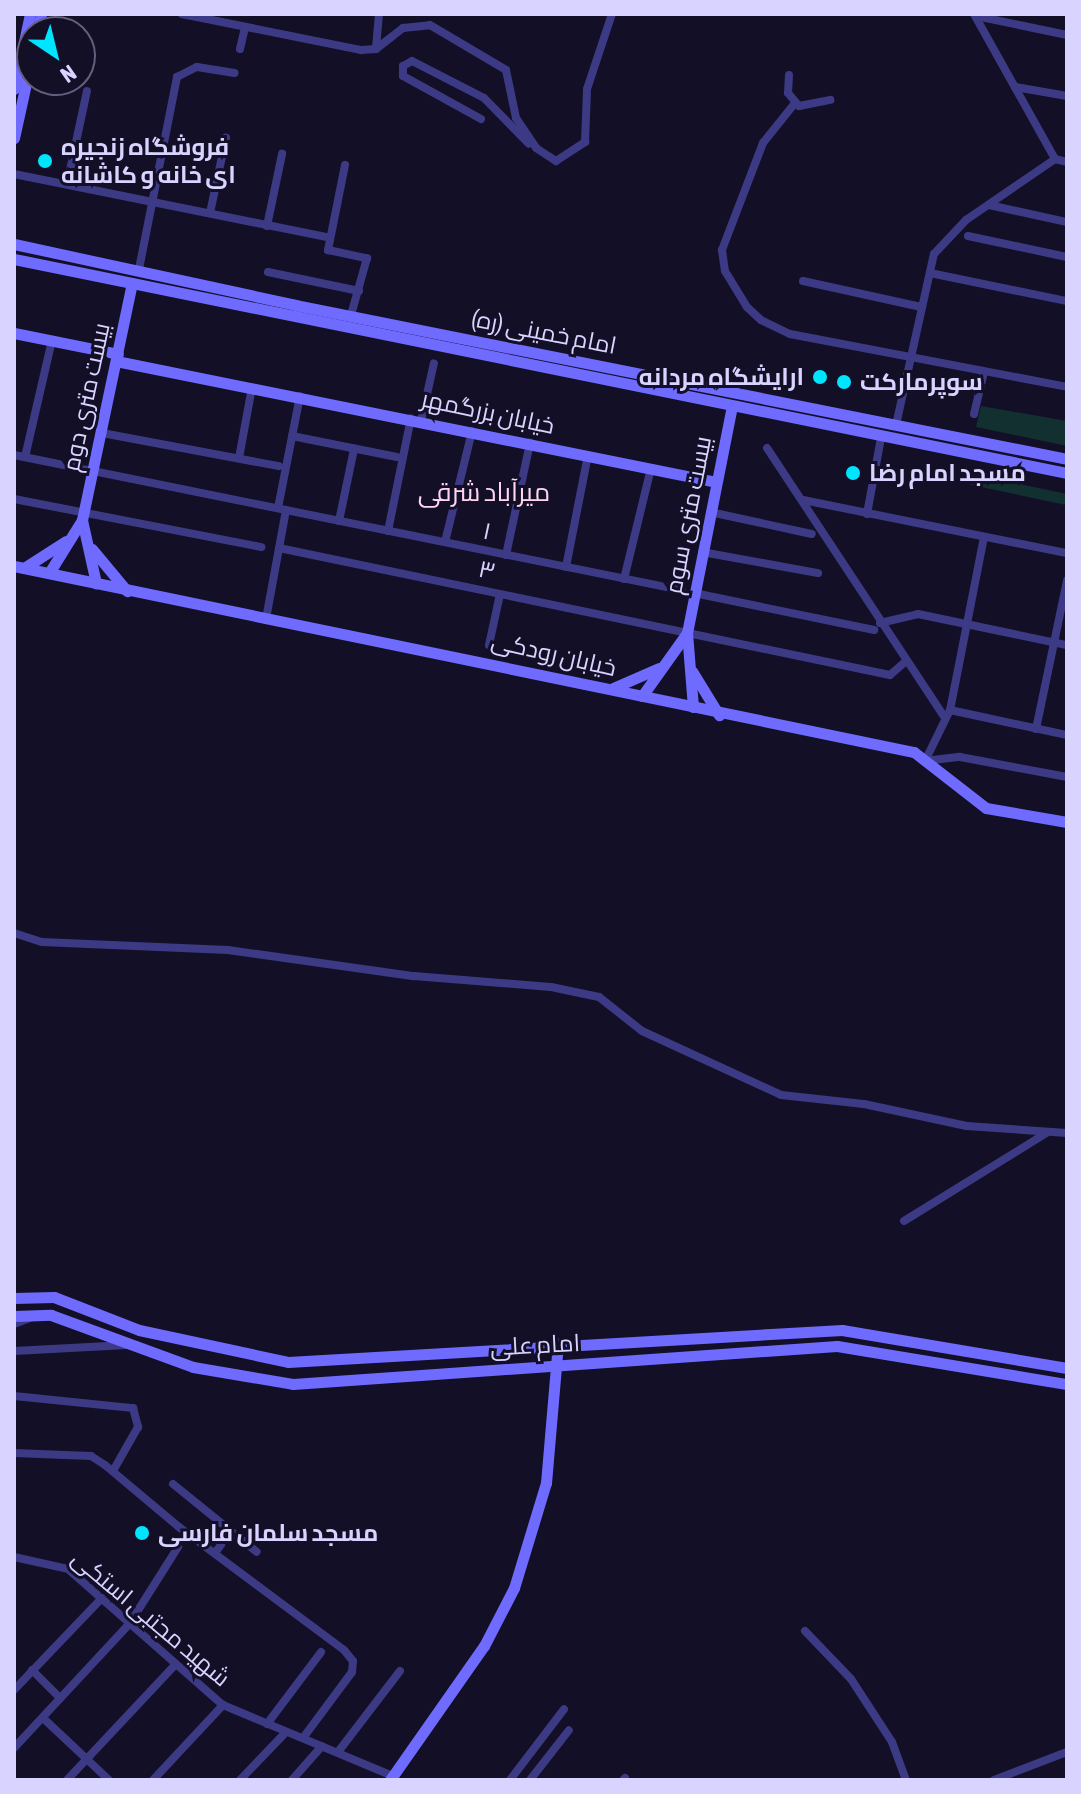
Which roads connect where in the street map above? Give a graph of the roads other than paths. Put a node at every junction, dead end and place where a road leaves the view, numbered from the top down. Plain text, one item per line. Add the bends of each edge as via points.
1 (30, 14) edge
2 (182, 14) edge
3 (379, 14) edge
4 (612, 14) edge
5 (975, 15) edge
6 (245, 28) junction
7 (1067, 35) edge
8 (240, 49) dead end
9 (376, 49) junction
10 (235, 73) dead end
11 (789, 75) dead end
12 (1015, 87) junction
13 (14, 89) edge
14 (23, 96) edge
15 (86, 96) edge
16 (1067, 96) edge
17 (830, 100) dead end
18 (795, 103) junction
19 (481, 119) dead end
20 (14, 138) edge
21 (226, 138) dead end
22 (536, 148) junction
23 (282, 154) dead end
24 (1055, 159) junction
25 (1067, 162) edge
26 (345, 165) dead end
27 (14, 174) edge
28 (67, 184) junction
29 (150, 201) junction
30 (989, 205) junction
31 (210, 213) junction
32 (1067, 222) edge
33 (267, 226) junction
34 (14, 234) edge
35 (968, 236) dead end
36 (330, 238) junction
37 (18, 244) edge
38 (1067, 257) edge
39 (15, 259) edge
40 (139, 269) junction
41 (268, 272) dead end
42 (930, 273) junction
43 (803, 281) dead end
44 (132, 283) junction
45 (359, 291) junction
46 (1067, 301) edge
47 (921, 307) junction
48 (294, 311) junction
49 (351, 315) junction
50 (14, 333) edge
51 (52, 340) junction
52 (117, 358) junction
53 (910, 358) junction
54 (434, 363) dead end
55 (984, 372) junction
56 (252, 387) junction
57 (1067, 387) edge
58 (300, 395) junction
59 (732, 406) junction
60 (974, 414) dead end
61 (416, 420) junction
62 (896, 425) junction
63 (472, 431) junction
64 (102, 433) junction
65 (292, 436) junction
66 (881, 438) junction
67 (530, 443) junction
68 (767, 448) dead end
69 (354, 449) junction
70 (14, 455) edge
71 (588, 455) junction
72 (25, 457) junction
73 (397, 457) dead end
74 (239, 458) junction
75 (1067, 459) edge
76 (279, 466) dead end
77 (651, 468) junction
78 (93, 472) junction
79 (1067, 473) edge
80 (716, 482) junction
81 (14, 499) edge
82 (803, 500) junction
83 (282, 509) junction
84 (710, 512) junction
85 (867, 514) junction
86 (83, 517) junction
87 (339, 521) junction
88 (388, 531) junction
89 (812, 534) dead end
90 (984, 537) junction
91 (67, 540) junction
92 (445, 542) junction
93 (89, 546) junction
94 (261, 547) dead end
95 (279, 548) junction
96 (702, 552) junction
97 (1067, 553) edge
98 (506, 555) junction
99 (19, 567) edge
100 (566, 567) junction
101 (49, 573) junction
102 (818, 573) dead end
103 (624, 579) junction
104 (1067, 580) edge
105 (96, 583) junction
106 (681, 590) dead end
107 (127, 592) junction
108 (694, 593) junction
109 (500, 594) junction
110 (266, 619) junction
111 (965, 625) junction
112 (877, 626) junction
113 (687, 633) junction
114 (1056, 643) junction
115 (489, 645) dead end
116 (1067, 645) edge
117 (904, 663) junction
118 (663, 665) junction
119 (692, 671) junction
120 (611, 689) junction
121 (642, 696) junction
122 (693, 707) junction
123 (947, 713) junction
124 (719, 715) junction
125 (1036, 729) junction
126 (1067, 735) edge
127 (925, 761) junction
128 (1067, 777) edge
129 (1067, 822) edge
130 (14, 933) edge
131 (1049, 1132) junction
132 (1067, 1133) edge
133 (904, 1221) dead end
134 (54, 1297) junction
135 (14, 1298) edge
136 (51, 1315) junction
137 (14, 1316) edge
138 (34, 1316) junction
139 (14, 1324) edge
140 (838, 1330) junction
141 (558, 1344) junction
142 (127, 1345) junction
143 (837, 1346) junction
144 (14, 1351) edge
145 (555, 1367) junction
146 (1067, 1368) edge
147 (1067, 1384) edge
148 (14, 1396) edge
149 (14, 1453) edge
150 (113, 1471) junction
151 (173, 1484) dead end
152 (231, 1531) junction
153 (178, 1547) dead end
154 (257, 1552) dead end
155 (215, 1553) junction
156 (14, 1557) edge
157 (102, 1598) junction
158 (130, 1623) junction
159 (805, 1631) dead end
160 (321, 1652) dead end
161 (174, 1666) junction
162 (32, 1670) junction
163 (400, 1671) dead end
164 (14, 1690) edge
165 (60, 1698) junction
166 (223, 1705) junction
167 (564, 1709) dead end
168 (43, 1718) junction
169 (267, 1724) junction
170 (569, 1730) dead end
171 (286, 1732) junction
172 (303, 1738) junction
173 (322, 1746) junction
174 (14, 1748) edge
175 (338, 1752) junction
176 (1067, 1752) edge
177 (87, 1759) junction
178 (391, 1778) edge
179 (67, 1780) edge
180 (109, 1780) edge
181 (153, 1780) edge
182 (240, 1780) edge
183 (292, 1780) edge
184 (510, 1780) edge
185 (530, 1780) edge
186 (906, 1780) edge
187 (994, 1780) edge

1 - 13 main road
2 - 6 street
3 - 9 street
4 - 22 street via 587,89 585,142 556,161
5 - 7 street
5 - 12 street
6 - 8 street
6 - 9 street
9 - 22 street via 403,28 430,25 482,55 506,70 516,118
10 - 29 street via 197,67 177,77
11 - 18 street via 788,93
12 - 16 street
12 - 24 street
14 - 20 main road
15 - 28 street
17 - 18 street via 810,108
18 - 53 street via 763,143 745,184 722,250 725,271 747,307 773,328
19 - 22 street via 403,76 403,66 412,61 484,98 512,132
21 - 31 street
23 - 33 street
24 - 25 street
24 - 30 street
26 - 36 street
27 - 28 street
28 - 29 street
29 - 31 street
29 - 40 street
30 - 32 street
30 - 42 street via 947,237 934,254
31 - 33 street
33 - 36 street
34 - 37 main road
35 - 38 street
36 - 45 street via 328,250 367,258
37 - 40 main road, امام خمینی (ره)
39 - 44 main road, امام خمینی (ره)
40 - 48 main road, امام خمینی (ره)
41 - 45 street
42 - 46 street
42 - 47 street
43 - 47 street
44 - 48 main road, امام خمینی (ره)
44 - 52 main road, بیست متری دوم
45 - 49 street
47 - 53 street
48 - 49 main road, امام خمینی (ره)
48 - 59 main road, امام خمینی (ره)
49 - 62 main road, امام خمینی (ره)
50 - 51 main road
51 - 52 main road, خیابان بزرگمهر
51 - 72 street
52 - 56 main road, خیابان بزرگمهر
52 - 64 main road, بیست متری دوم
53 - 55 street
53 - 62 street
54 - 61 street
55 - 57 street
55 - 60 street
56 - 58 main road, خیابان بزرگمهر
56 - 74 street
58 - 61 main road, خیابان بزرگمهر
58 - 65 street
59 - 66 main road, امام خمینی (ره)
59 - 80 main road, بیست متری سوم
61 - 63 main road, خیابان بزرگمهر
61 - 88 street
62 - 75 main road, امام خمینی (ره)
63 - 67 main road, خیابان بزرگمهر
63 - 92 street
64 - 74 street
64 - 78 main road, بیست متری دوم
65 - 69 street
65 - 83 street
66 - 79 main road, امام خمینی (ره)
66 - 85 street
67 - 71 main road, خیابان بزرگمهر
67 - 98 street
68 - 82 street
69 - 73 street
69 - 87 street
70 - 72 street
71 - 77 main road, خیابان بزرگمهر
71 - 100 street
72 - 78 street
74 - 76 street
77 - 80 main road, خیابان بزرگمهر
77 - 103 street
78 - 83 street, ۱
78 - 86 main road, بیست متری دوم
80 - 84 main road, بیست متری سوم
81 - 86 street
82 - 85 street
82 - 112 street
83 - 87 street, ۱
83 - 95 street
84 - 89 street
84 - 96 main road, بیست متری سوم
85 - 90 street
86 - 91 main road, بیست متری دوم
86 - 93 main road, بیست متری دوم
86 - 94 street
87 - 88 street, ۱
88 - 92 street, ۱
90 - 97 street
90 - 111 street
91 - 99 main road
91 - 101 main road, بیست متری دوم
92 - 98 street, ۱
93 - 105 main road, بیست متری دوم
93 - 107 main road
95 - 109 street, ۳
95 - 110 street
96 - 102 street
96 - 108 main road, بیست متری سوم
98 - 100 street, ۱
99 - 101 main road, خیابان رودکی
100 - 103 street, ۱
101 - 105 main road, خیابان رودکی
103 - 106 street, ۱
104 - 114 street
105 - 107 main road, خیابان رودکی
107 - 110 main road, خیابان رودکی
108 - 112 street
108 - 113 main road, بیست متری سوم
109 - 113 street, ۳
109 - 115 street
110 - 120 main road, خیابان رودکی
111 - 112 street via 918,614
111 - 114 street
111 - 123 street
112 - 117 street
113 - 117 street, ۳ via 890,675
113 - 118 main road, بیست متری سوم
113 - 119 main road, بیست متری سوم
114 - 116 street
114 - 125 street
117 - 123 street
118 - 120 main road
118 - 121 main road, بیست متری سوم
119 - 122 main road, بیست متری سوم
119 - 124 main road
120 - 121 main road, خیابان رودکی
121 - 122 main road, خیابان رودکی
122 - 124 main road, خیابان رودکی
123 - 125 street
123 - 127 street
124 - 127 main road, خیابان رودکی via 914,752
125 - 126 street
127 - 128 street via 960,757
127 - 129 main road, خیابان رودکی via 986,808
130 - 131 street via 42,942 228,950 414,976 551,987 599,997 642,1031 781,1095 864,1104 967,1126
131 - 132 street
131 - 133 street
134 - 135 main road, امام علی
134 - 136 main road
134 - 141 main road, امام علی via 139,1330 288,1362
136 - 138 main road, امام علی
136 - 142 main road, امام علی
137 - 138 main road, امام علی
138 - 139 street
140 - 141 main road, امام علی
140 - 143 main road
140 - 146 main road, امام علی
141 - 145 main road
142 - 144 street
142 - 145 main road, امام علی via 193,1367 293,1384
143 - 145 main road, امام علی
143 - 147 main road, امام علی
145 - 178 main road via 546,1483 514,1588 484,1646
148 - 150 street via 133,1408 138,1427
149 - 150 street via 91,1456
150 - 155 street
151 - 152 street
152 - 154 street
152 - 155 street
153 - 158 street
155 - 172 street via 353,1661 352,1672
156 - 157 street, شهید مجتبی استکی via 55,1562
157 - 158 street, شهید مجتبی استکی
157 - 162 street
158 - 161 street, شهید مجتبی استکی
158 - 165 street
159 - 186 street via 851,1679 892,1742
160 - 169 street
161 - 166 street, شهید مجتبی استکی
161 - 177 street
162 - 164 street
162 - 165 street
163 - 175 street
165 - 168 street
166 - 169 street, شهید مجتبی استکی
166 - 181 street
167 - 184 street
168 - 174 street
168 - 177 street
169 - 171 street, شهید مجتبی استکی
170 - 185 street
171 - 172 street, شهید مجتبی استکی
171 - 182 street
172 - 173 street, شهید مجتبی استکی
173 - 175 street, شهید مجتبی استکی
173 - 183 street
175 - 178 street, شهید مجتبی استکی
176 - 187 street
177 - 179 street
177 - 180 street

